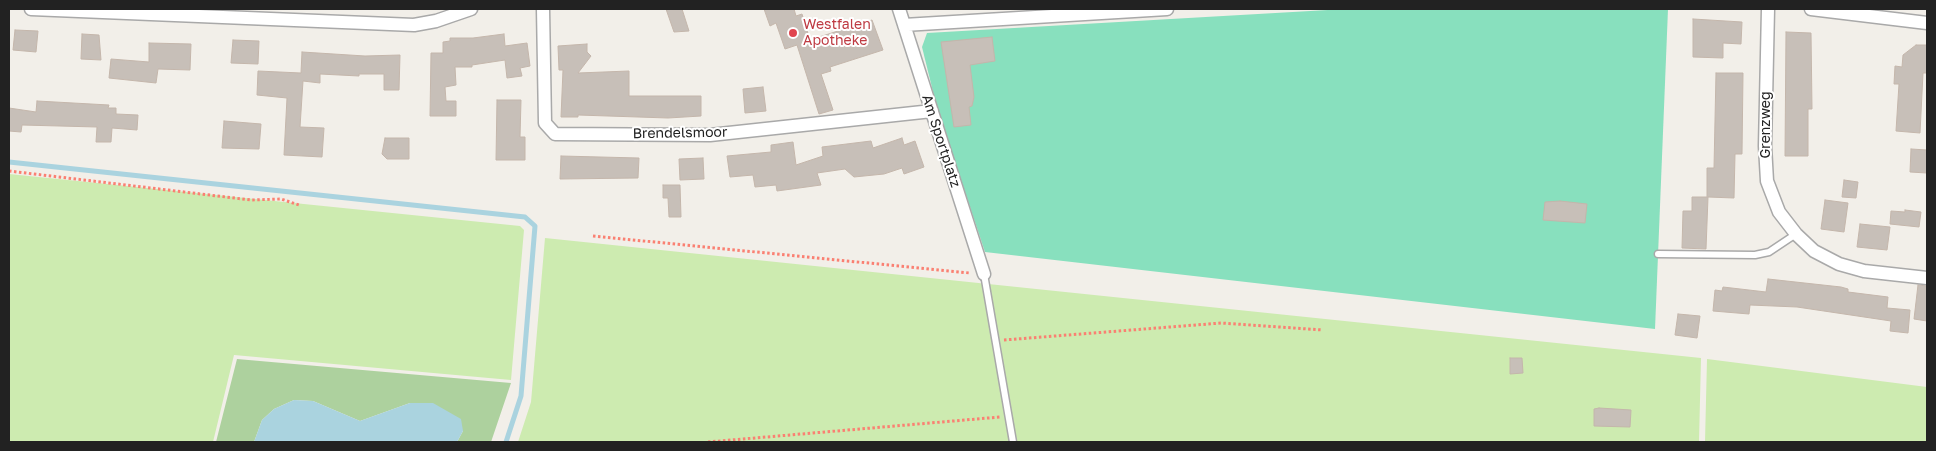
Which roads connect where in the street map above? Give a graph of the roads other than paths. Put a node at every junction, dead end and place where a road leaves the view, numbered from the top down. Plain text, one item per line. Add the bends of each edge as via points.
1 (32, 9) edge
2 (472, 9) edge
3 (543, 9) edge
4 (898, 9) edge
5 (1167, 9) edge
6 (1768, 9) edge
7 (1811, 9) edge
8 (1879, 13) edge
9 (435, 15) edge
10 (1927, 23) edge
11 (904, 24) junction
12 (932, 111) junction
13 (1796, 234) junction
14 (1658, 254) dead end
15 (984, 274) joint
16 (1927, 278) edge
17 (1013, 442) edge

1 - 9 street via 404,24
2 - 9 street
3 - 12 street, Brendelsmoor via 545,124 555,134 710,135
4 - 11 street, Am Sportplatz
5 - 11 street
6 - 13 street, Grenzweg via 1767,182 1779,212
7 - 8 street
8 - 10 street
11 - 12 street, Am Sportplatz
12 - 15 street, Am Sportplatz
13 - 14 lane via 1769,252 1754,255
13 - 16 street, Grenzweg via 1814,251 1840,264 1864,272
15 - 17 lane

